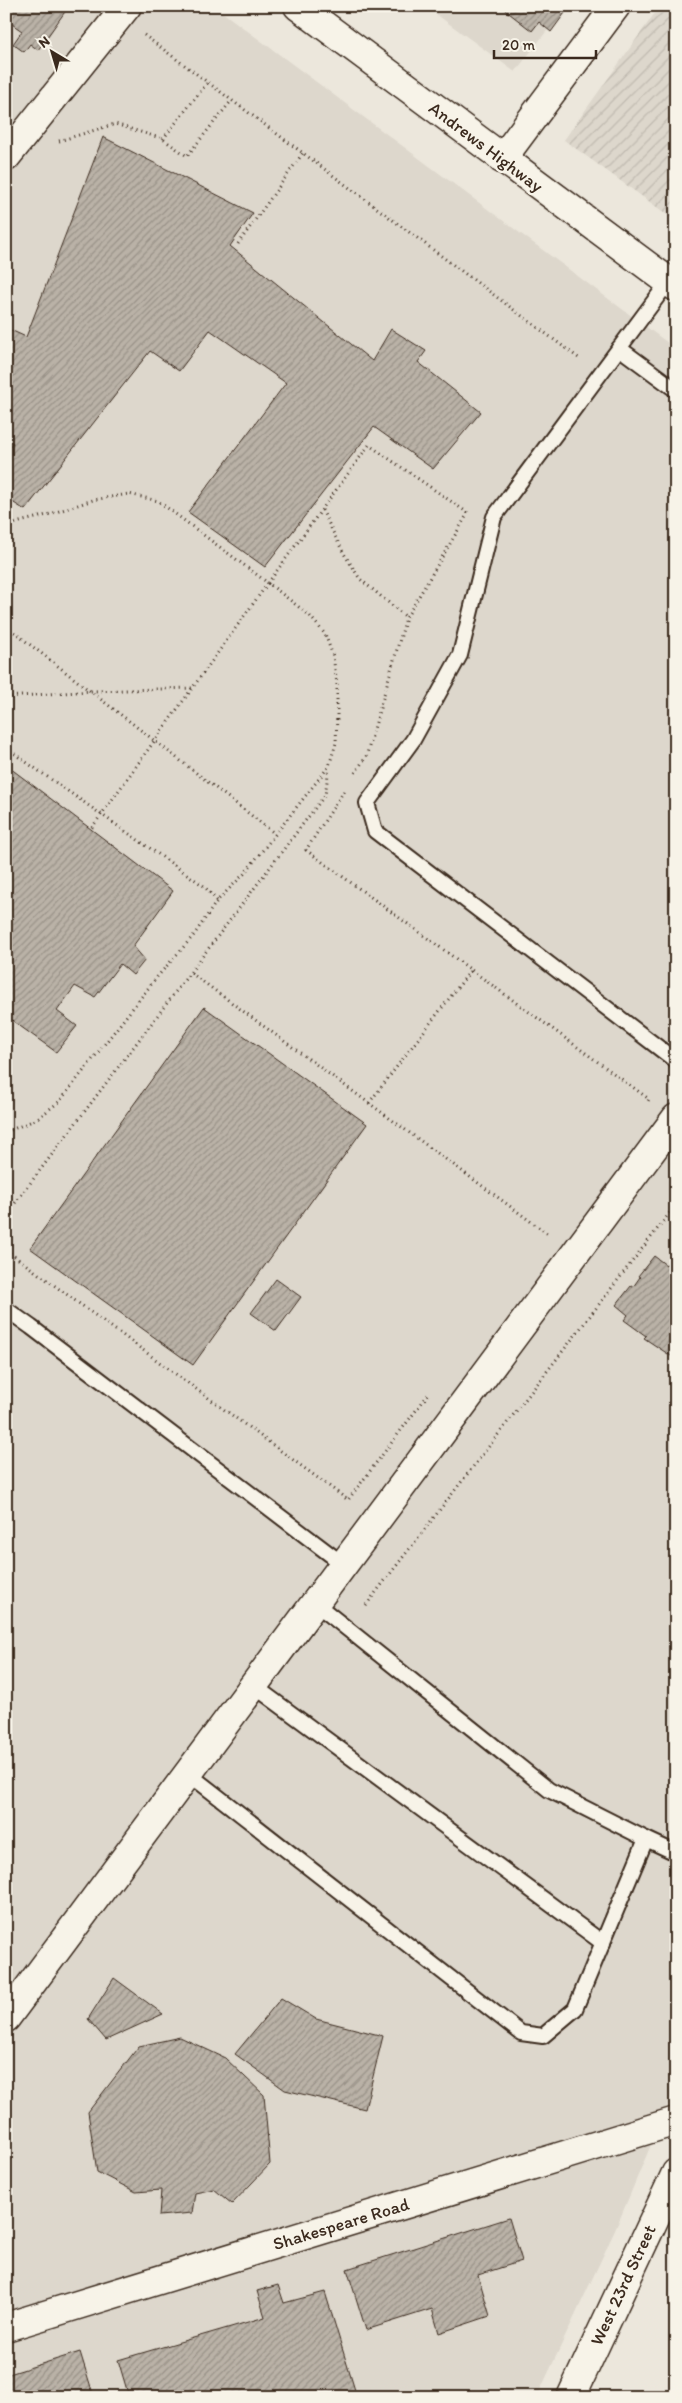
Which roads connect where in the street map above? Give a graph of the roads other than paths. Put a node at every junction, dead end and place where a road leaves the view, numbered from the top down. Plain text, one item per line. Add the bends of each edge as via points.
1 (127, 6) edge
2 (298, 6) edge
3 (616, 6) edge
4 (6, 157) edge
5 (502, 159) junction
6 (672, 284) edge
7 (619, 348) junction
8 (676, 390) edge
9 (676, 1061) edge
10 (676, 1118) edge
11 (6, 1314) edge
12 (344, 1564) junction
13 (315, 1603) junction
14 (254, 1686) junction
15 (189, 1774) junction
16 (646, 1839) junction
17 (676, 1853) edge
18 (603, 1943) junction
19 (6, 2018) edge
20 (676, 2121) edge
21 (676, 2173) edge
22 (6, 2327) edge
23 (571, 2397) edge

1 - 4 street
2 - 5 street, Andrews Highway
3 - 5 street
5 - 6 street, Andrews Highway
6 - 7 lane
7 - 8 lane
7 - 9 lane via 494,517 460,655 412,740 367,803 375,831
10 - 12 street
11 - 12 lane via 10,1312
12 - 13 street
13 - 14 street
13 - 16 lane via 548,1790
14 - 15 street
14 - 18 lane
15 - 18 lane via 521,2033 543,2036 575,2009
15 - 19 street
16 - 17 lane
16 - 18 lane
20 - 22 street, Shakespeare Road
21 - 23 street, West 23rd Street

